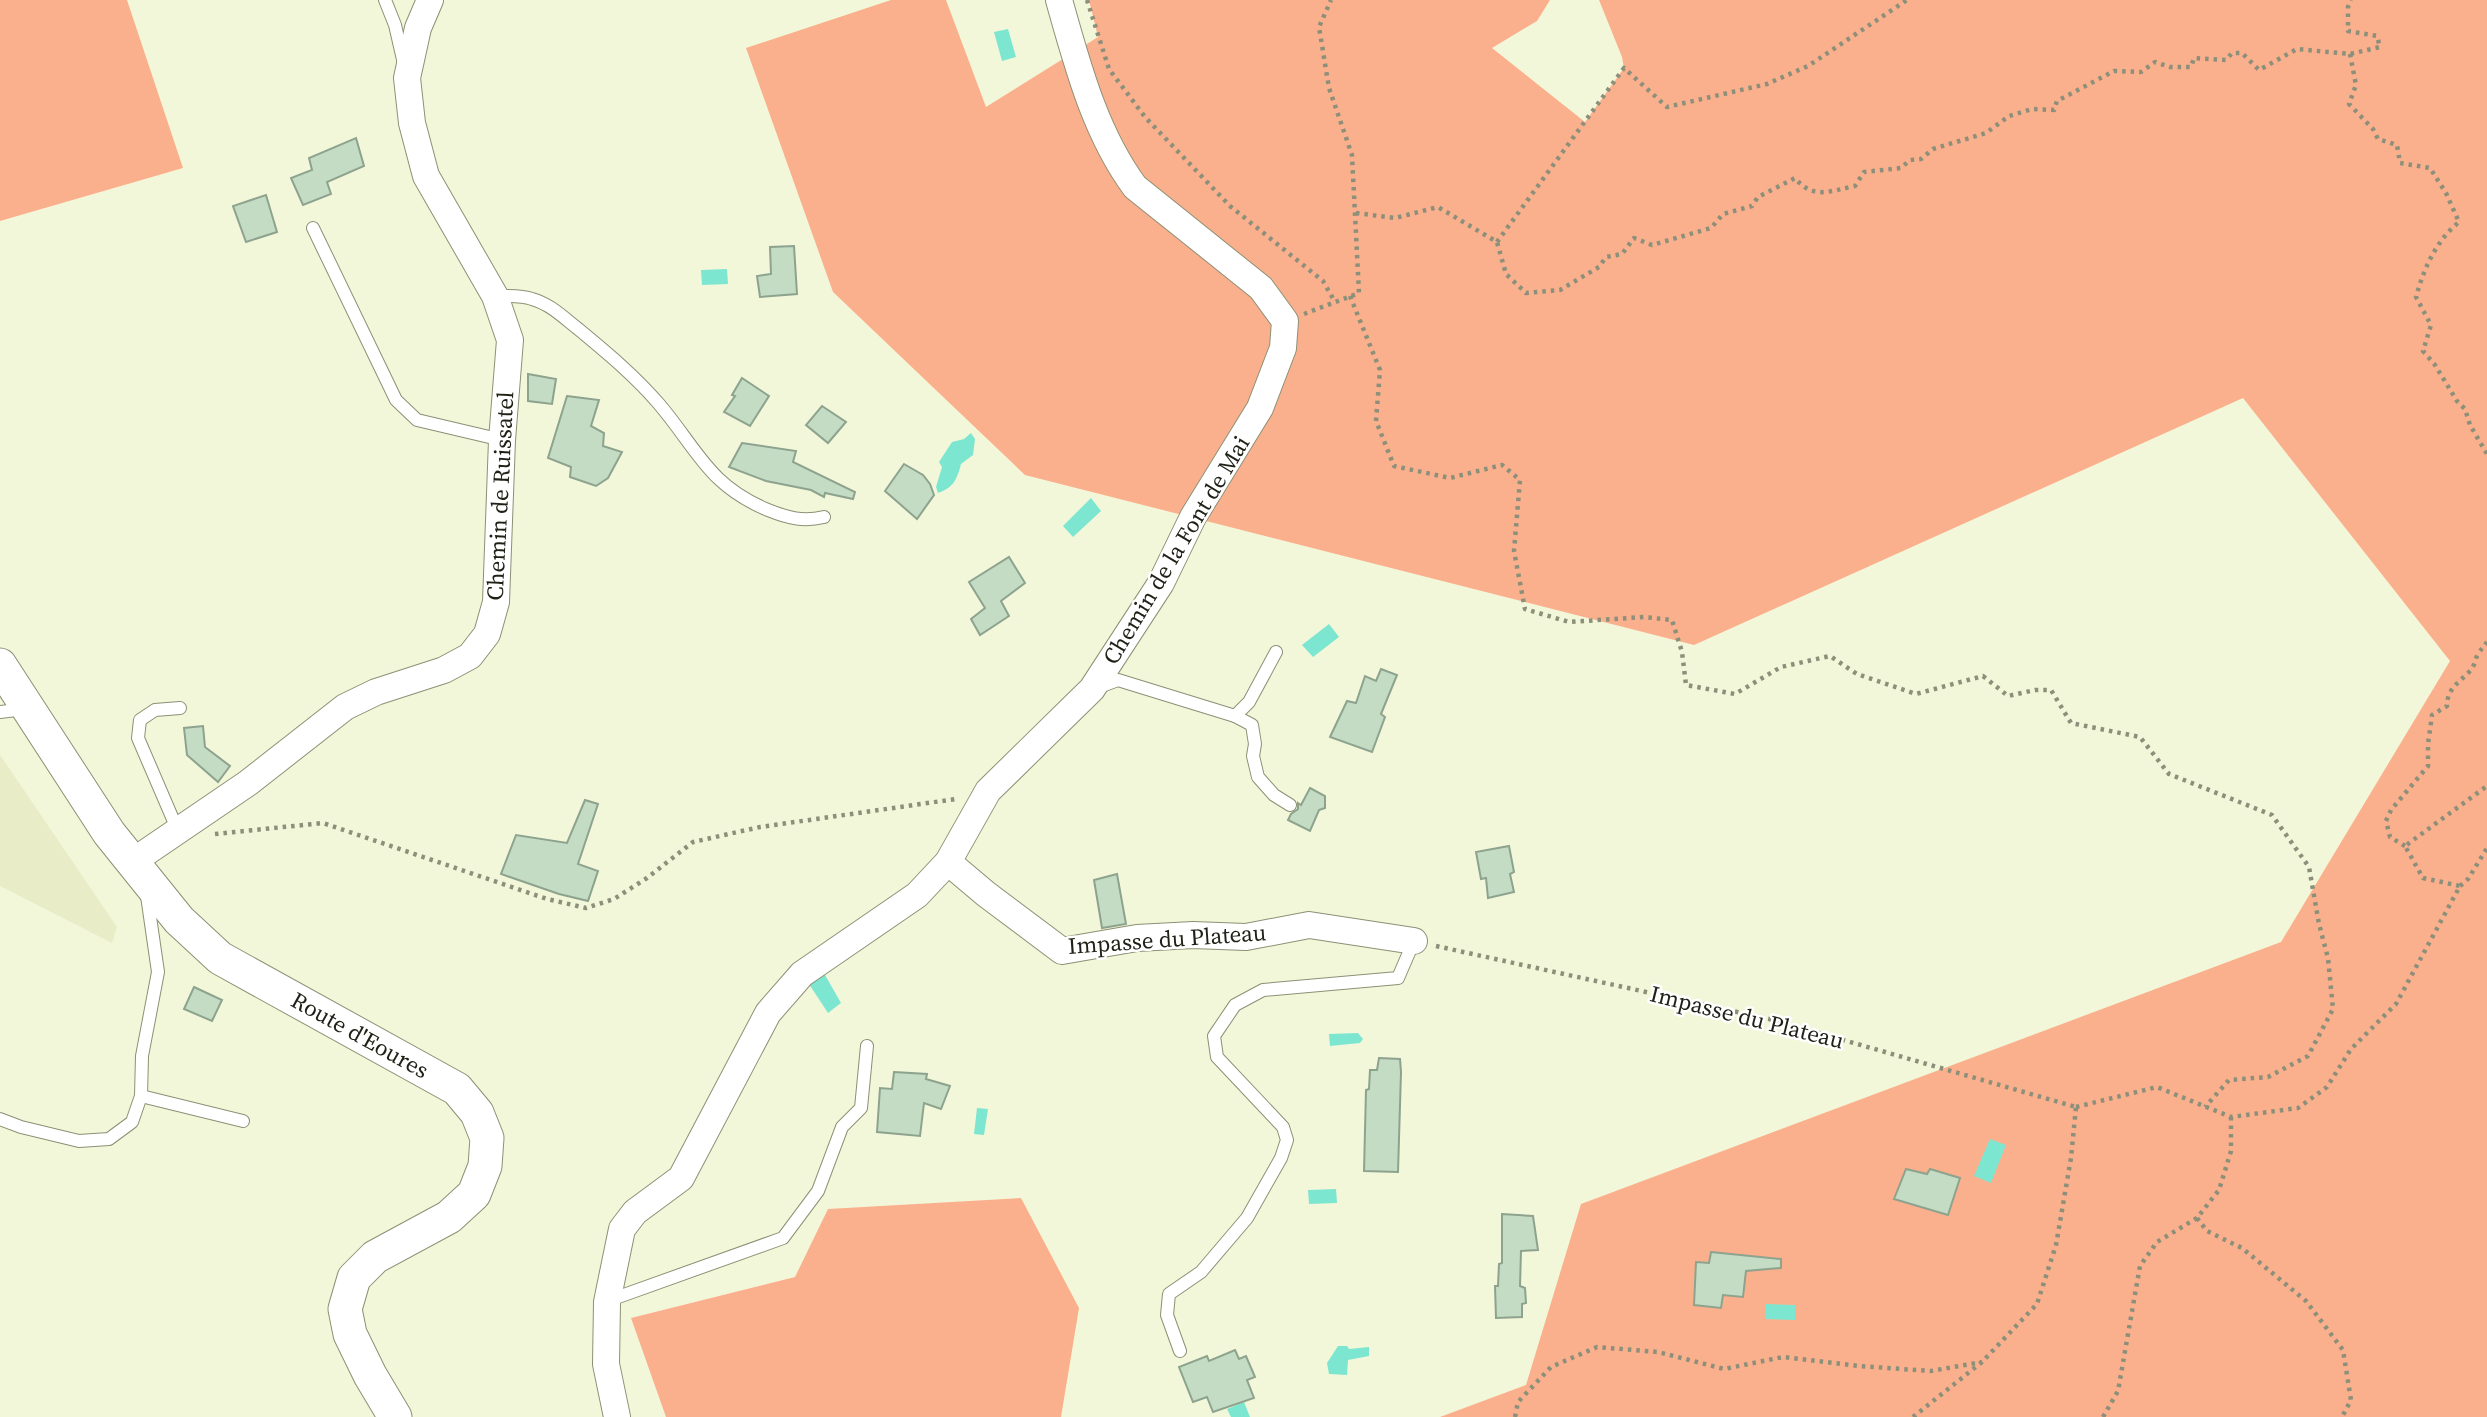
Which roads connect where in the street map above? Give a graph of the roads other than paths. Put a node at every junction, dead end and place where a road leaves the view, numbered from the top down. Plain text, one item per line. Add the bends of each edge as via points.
1 (385, 0) edge
2 (430, 0) edge
3 (1059, 0) edge
4 (407, 78) junction
5 (313, 228) dead end
6 (495, 296) junction
7 (502, 440) junction
8 (824, 517) dead end
9 (1276, 652) dead end
10 (0, 666) edge
11 (1092, 689) junction
12 (180, 708) dead end
13 (14, 710) edge
14 (1235, 716) junction
15 (1290, 805) dead end
16 (178, 831) junction
17 (948, 862) junction
18 (138, 870) junction
19 (1414, 941) joint
20 (867, 1046) dead end
21 (141, 1096) junction
22 (0, 1119) edge
23 (243, 1121) dead end
24 (607, 1302) junction
25 (1180, 1351) dead end
26 (395, 1417) edge
27 (617, 1417) edge

1 - 4 lane
2 - 4 street, Chemin de Ruissatel via 418,28
3 - 11 street, Chemin de la Font de Mai via 1081,81 1121,168 1135,187 1261,288 1285,321 1283,348 1260,408 1193,517 1161,583
4 - 6 street, Chemin de Ruissatel via 412,123 426,176
5 - 7 lane via 396,400 417,420
6 - 7 street, Chemin de Ruissatel via 510,340
6 - 8 lane via 527,298 550,306 624,366 710,472 747,502 787,518 808,521
7 - 16 street, Chemin de Ruissatel via 496,602 487,634 470,656 345,707
9 - 14 lane via 1249,702
10 - 13 street, Route d'Eoures
11 - 14 lane via 1118,680
11 - 17 street, Chemin de la Font de Mai via 988,792
12 - 16 lane via 155,710 140,720 138,738
13 - 18 street, Route d'Eoures
14 - 15 lane via 1252,725 1258,777
16 - 18 street, Chemin de Ruissatel
17 - 19 street, Impasse du Plateau via 1062,951 1137,938 1246,937 1309,925
17 - 24 street, Chemin de la Font de Mai via 917,895 802,974 768,1013 681,1178 635,1212 622,1229
18 - 21 lane via 158,972 142,1056
18 - 26 street, Route d'Eoures via 179,920 220,958 457,1089 477,1113 487,1138 485,1166 474,1194 449,1217 375,1256 354,1278 345,1309 350,1334
19 - 25 lane via 1398,978 1264,990 1235,1005 1214,1036 1217,1057 1283,1127 1287,1140 1247,1218 1201,1272 1170,1294 1167,1315
20 - 24 lane via 861,1108 842,1127 818,1191 783,1238
21 - 22 lane via 132,1122 108,1139 79,1141
21 - 23 lane
24 - 27 street, Chemin de la Font de Mai via 606,1364

